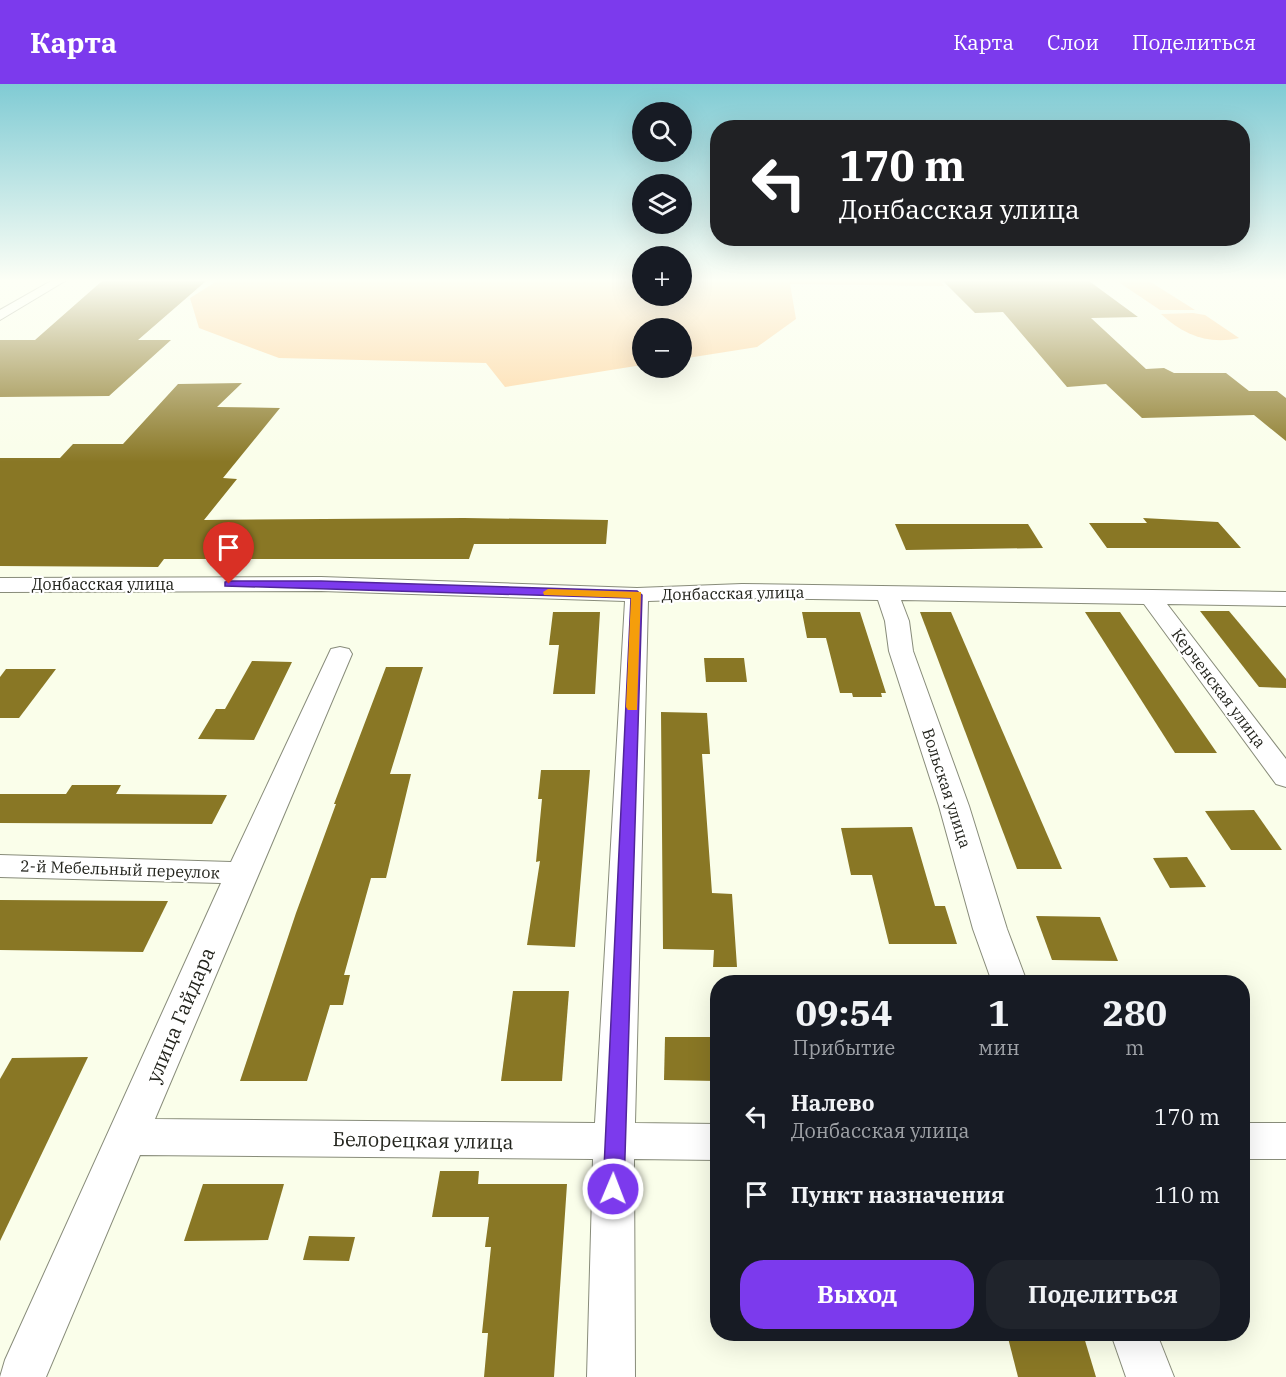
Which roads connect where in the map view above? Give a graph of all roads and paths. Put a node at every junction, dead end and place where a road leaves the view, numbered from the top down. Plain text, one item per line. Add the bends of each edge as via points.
1 (0, 585) edge
2 (887, 594) junction
3 (637, 595) junction
4 (1151, 598) junction
5 (1286, 598) edge
6 (340, 654) dead end
7 (1286, 778) edge
8 (0, 866) edge
9 (240, 873) junction
10 (1007, 975) edge
11 (128, 1137) junction
12 (1250, 1141) edge
13 (1286, 1141) edge
14 (614, 1142) junction
15 (710, 1142) edge
16 (1137, 1341) edge
17 (22, 1377) edge
18 (611, 1377) edge
19 (1150, 1377) edge

1 - 3 street, Донбасская улица via 321,584
2 - 3 street, Донбасская улица via 742,591
2 - 4 street, Донбасская улица
2 - 10 street, Вольская улица via 897,621 901,651
3 - 14 street
4 - 5 street, Донбасская улица
4 - 7 street, Керченская улица
6 - 9 street, улица Гайдара
8 - 9 street, 2-й Мебельный переулок
9 - 11 street, улица Гайдара
11 - 14 street, Белорецкая улица
11 - 17 street, улица Гайдара
12 - 13 street
14 - 15 street, Белорецкая улица
14 - 18 street
16 - 19 street

